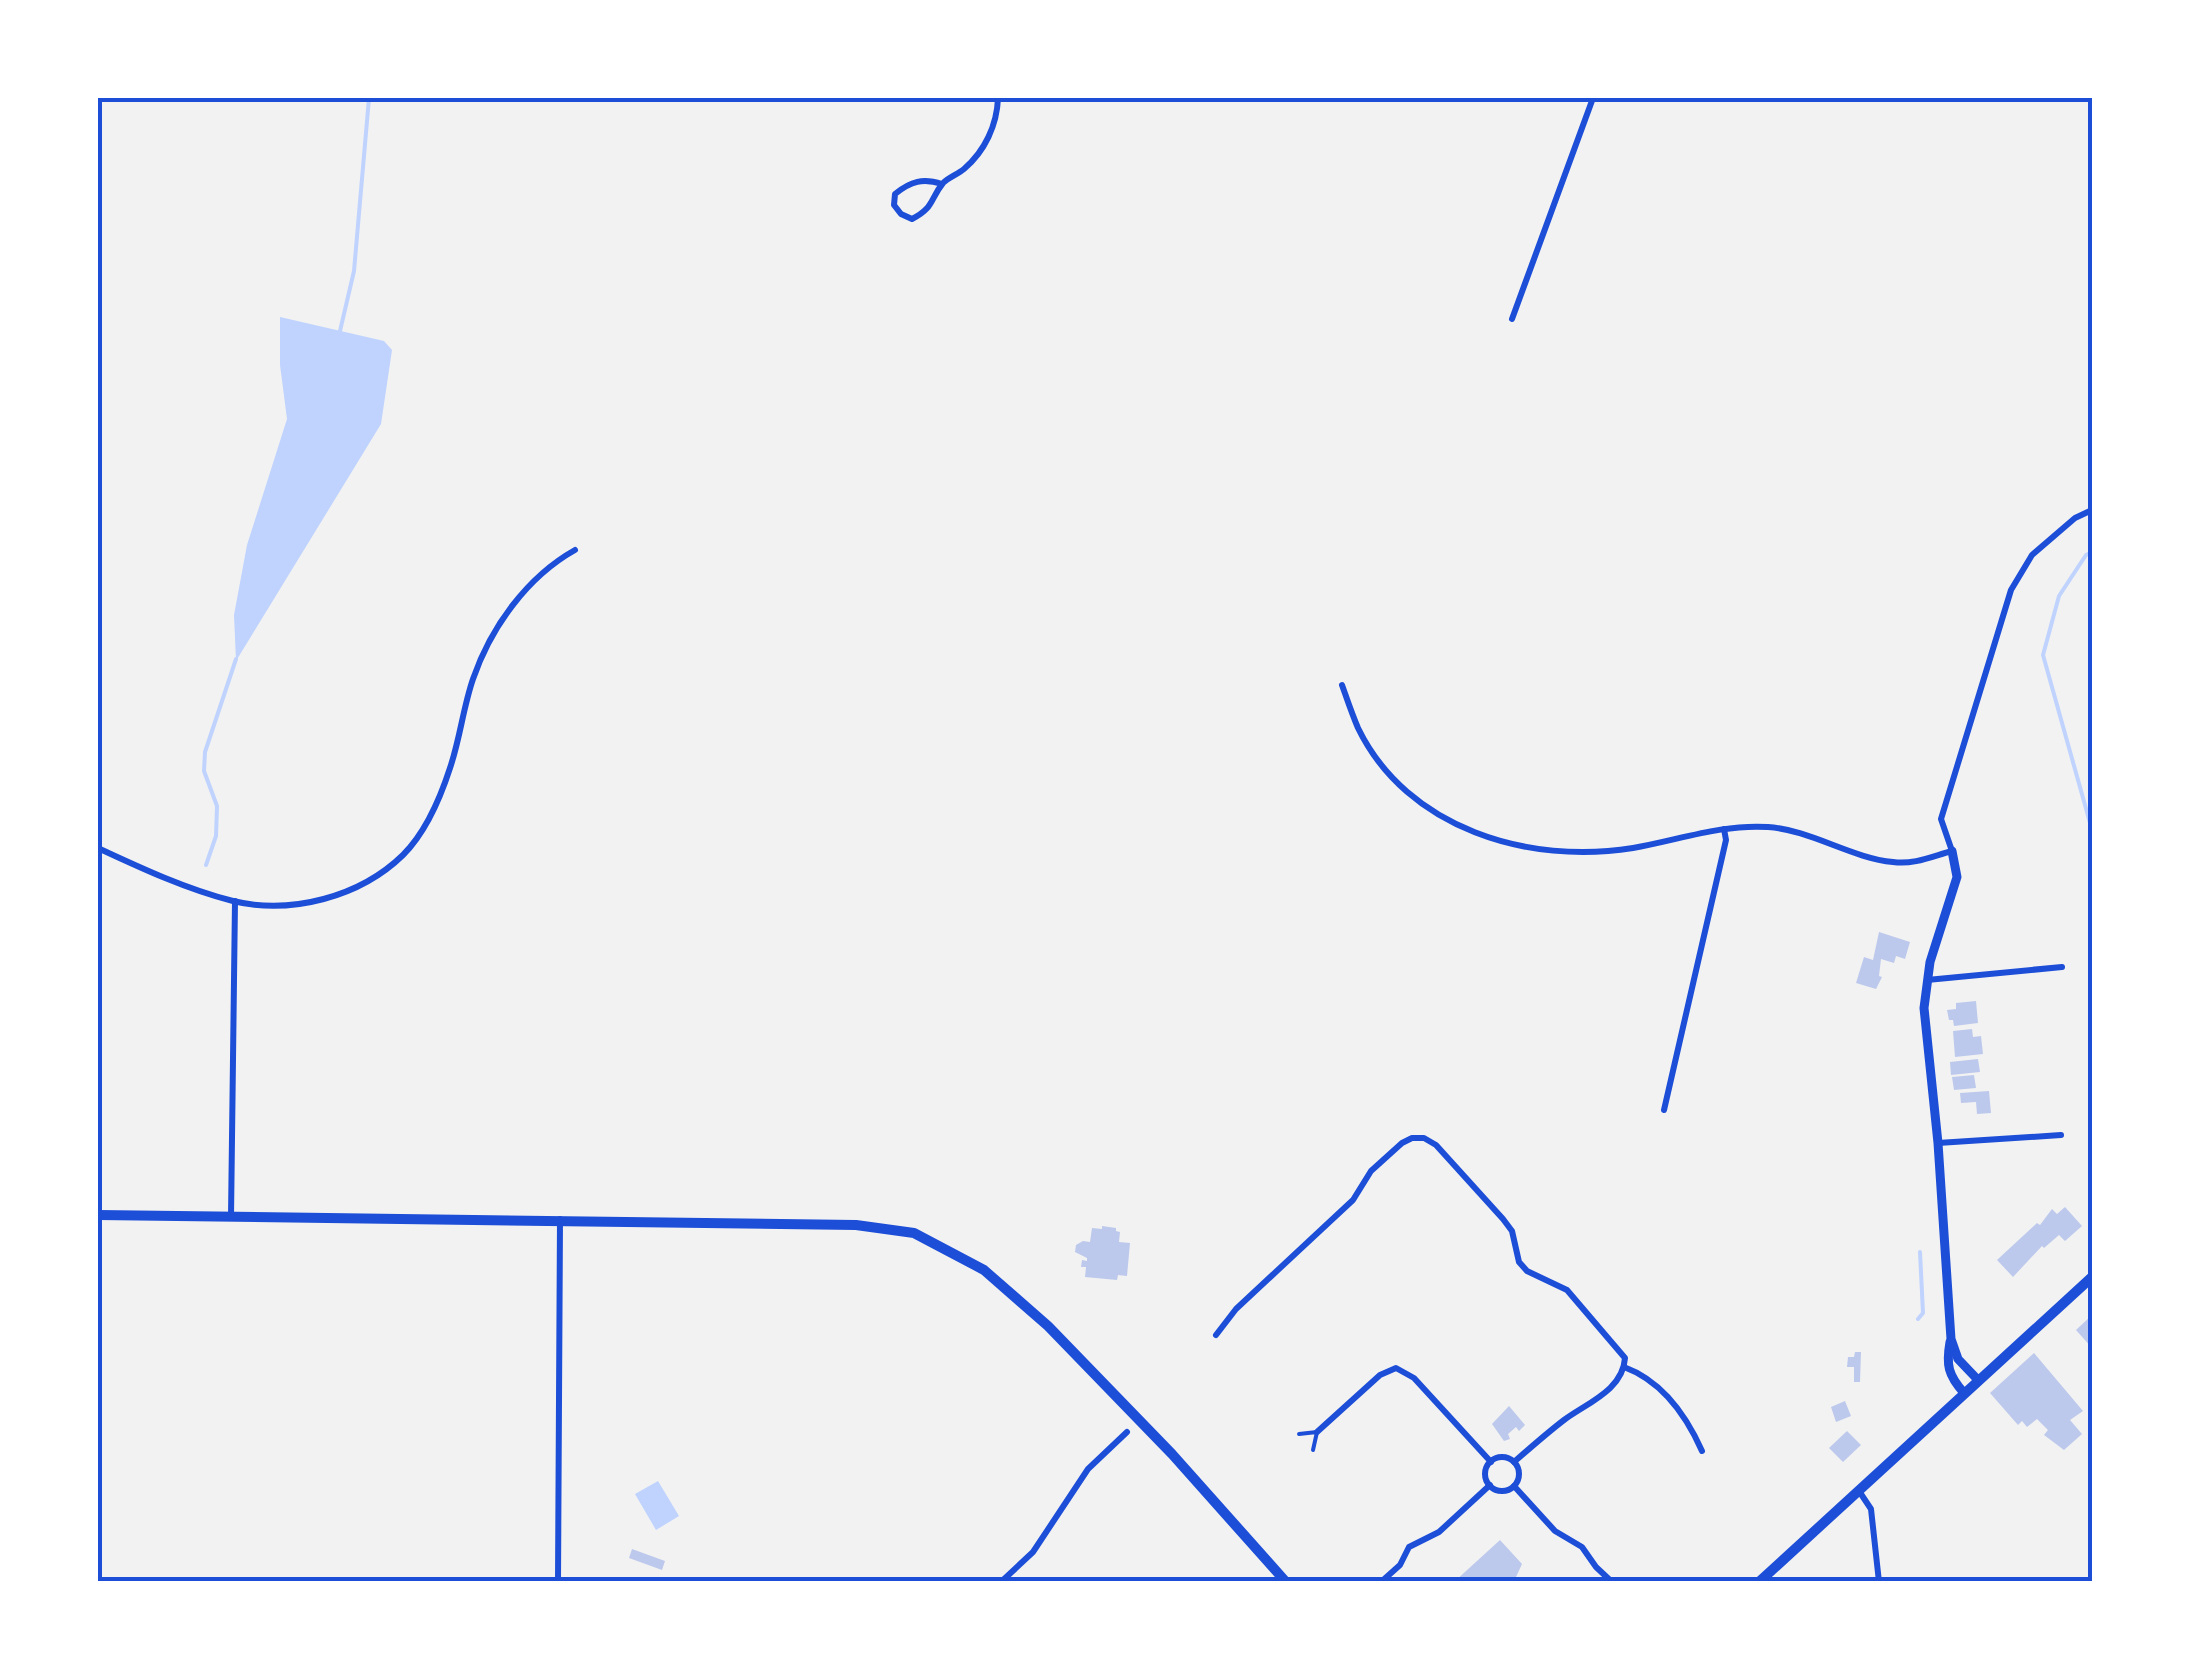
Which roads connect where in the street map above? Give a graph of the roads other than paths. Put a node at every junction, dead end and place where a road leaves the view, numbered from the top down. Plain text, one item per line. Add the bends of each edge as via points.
1 (998, 98) edge
2 (1592, 98) edge
3 (942, 184) junction
4 (1512, 319) dead end
5 (2092, 510) edge
6 (576, 550) dead end
7 (1342, 685) dead end
8 (1724, 829) junction
9 (98, 848) edge
10 (1952, 851) junction
11 (235, 901) junction
12 (2062, 967) dead end
13 (1926, 980) junction
14 (1664, 1110) dead end
15 (2061, 1135) dead end
16 (1938, 1143) junction
17 (98, 1216) edge
18 (232, 1217) junction
19 (560, 1219) junction
20 (2092, 1276) edge
21 (1216, 1335) dead end
22 (1951, 1339) junction
23 (1624, 1367) junction
24 (1978, 1380) junction
25 (1964, 1393) junction
26 (1127, 1432) dead end
27 (1317, 1432) junction
28 (1299, 1434) dead end
29 (1313, 1450) dead end
30 (1702, 1451) dead end
31 (1491, 1462) junction
32 (1514, 1462) junction
33 (1490, 1485) junction
34 (1514, 1486) junction
35 (1858, 1490) junction
36 (1248, 1539) junction
37 (1773, 1576) edge
38 (558, 1582) edge
39 (1001, 1582) edge
40 (1286, 1582) edge
41 (1296, 1582) edge
42 (1381, 1582) edge
43 (1612, 1582) edge
44 (1758, 1582) edge
45 (1878, 1582) edge

1 - 3 street via 983,148
2 - 4 street
3 - 3 street via 933,204 912,219 894,204 906,184
5 - 10 street via 2032,555 2011,590 1942,818
6 - 11 street via 521,595 490,638 434,810 403,855 376,876 316,902
7 - 8 street via 1380,762 1444,818 1487,839 1561,853
8 - 10 street via 1772,827 1891,862
8 - 14 street
9 - 11 street
10 - 13 street via 1957,877
11 - 18 street
12 - 13 street
13 - 16 street
15 - 16 street
16 - 22 street
17 - 18 main road
18 - 19 main road
19 - 36 main road via 856,1225 914,1234 984,1270 1048,1326
19 - 38 street
20 - 24 main road
21 - 23 street via 1402,1142 1424,1138 1504,1219 1527,1271 1567,1290 1620,1349
22 - 24 street via 1958,1359
22 - 25 street via 1946,1364
23 - 30 street via 1671,1401
23 - 32 street via 1590,1405
24 - 25 main road
25 - 35 main road
26 - 39 street via 1088,1469 1033,1552
27 - 28 lane
27 - 29 lane
27 - 31 street via 1396,1368 1414,1378
31 - 32 street
31 - 33 street
32 - 34 street
33 - 34 street via 1504,1491
33 - 42 street via 1439,1532 1409,1547
34 - 43 street
35 - 37 main road
35 - 45 street via 1871,1509
36 - 40 main road
36 - 41 main road
37 - 44 main road

